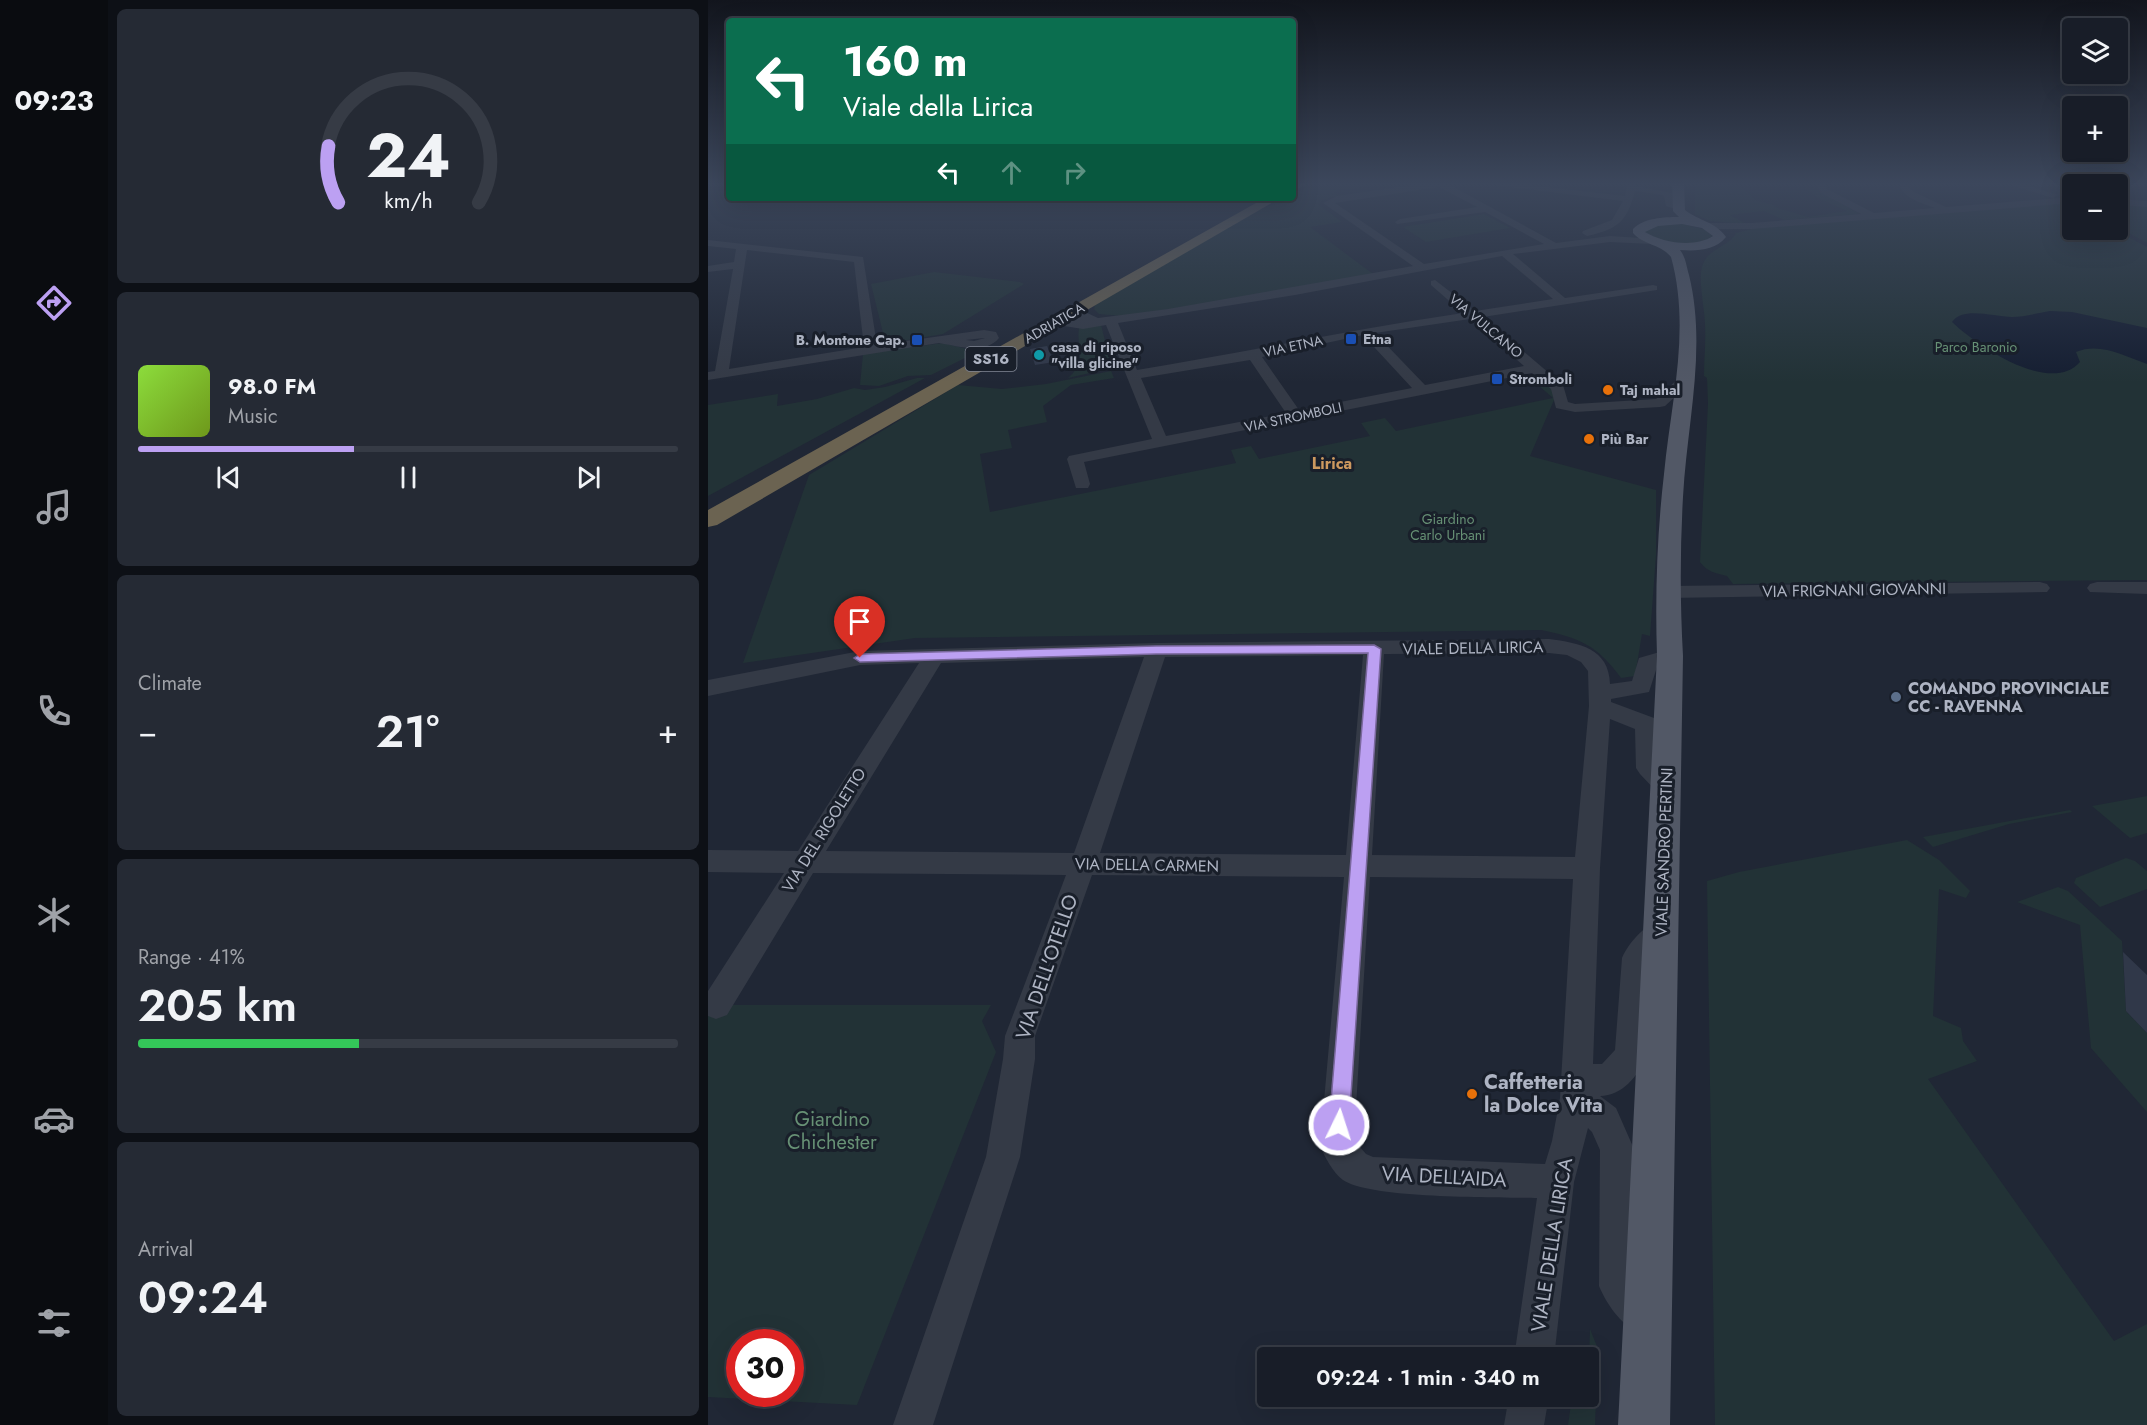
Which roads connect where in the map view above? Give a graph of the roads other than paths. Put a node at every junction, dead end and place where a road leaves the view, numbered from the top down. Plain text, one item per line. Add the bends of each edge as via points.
1 (742, 248) edge
2 (764, 248) edge
3 (1173, 248) edge
4 (1186, 248) edge
5 (1394, 248) edge
6 (1522, 248) edge
7 (1669, 248) edge
8 (1703, 248) edge
9 (1505, 252) junction
10 (739, 265) junction
11 (1421, 267) junction
12 (708, 269) edge
13 (1685, 280) junction
14 (1435, 283) dead end
15 (1653, 288) dead end
16 (1561, 300) junction
17 (1475, 316) junction
18 (1091, 320) dead end
19 (1110, 320) junction
20 (1366, 331) junction
21 (939, 339) dead end
22 (871, 348) junction
23 (1254, 355) junction
24 (1535, 368) junction
25 (715, 374) edge
26 (1131, 375) junction
27 (1685, 380) junction
28 (1421, 389) junction
29 (1296, 416) junction
30 (1161, 443) junction
31 (1082, 484) dead end
32 (708, 511) edge
33 (708, 520) edge
34 (2040, 588) dead end
35 (2097, 588) dead end
36 (2147, 588) edge
37 (1668, 592) junction
38 (1374, 649) junction
39 (1156, 650) junction
40 (1670, 656) junction
41 (934, 657) junction
42 (708, 688) edge
43 (1600, 699) junction
44 (1666, 785) junction
45 (708, 861) edge
46 (804, 863) junction
47 (1083, 864) junction
48 (1356, 868) junction
49 (1587, 868) junction
50 (1662, 931) junction
51 (716, 1005) dead end
52 (1576, 1089) junction
53 (1557, 1182) junction
54 (1648, 1322) junction
55 (1535, 1347) edge
56 (1527, 1407) edge
57 (912, 1425) edge
58 (1524, 1425) edge
59 (1644, 1425) edge

1 - 10 street
2 - 22 street via 859,259
3 - 32 highway, ADRIATICA / SS16
4 - 33 highway, ADRIATICA / SS16
5 - 11 street
6 - 9 street
7 - 13 main road, VIALE SANDRO PERTINI via 1676,252
8 - 13 main road
9 - 11 street
9 - 16 street
10 - 12 street
10 - 25 street
11 - 19 street via 1294,292
13 - 27 main road, VIALE SANDRO PERTINI
14 - 17 street, VIA VULCANO
15 - 16 street, VIA ETNA
16 - 17 street, VIA ETNA
17 - 20 street, VIA ETNA
17 - 24 street, VIA VULCANO
18 - 19 street
19 - 26 street
20 - 23 street, VIA ETNA via 1298,339
20 - 28 street
21 - 22 street
22 - 25 street
23 - 26 street, VIA ETNA
23 - 29 street
24 - 27 street, VIA VULCANO via 1558,388 1561,405 1575,408 1660,403
24 - 28 street, VIA STROMBOLI
26 - 30 street
27 - 37 main road, VIALE SANDRO PERTINI via 1674,474
28 - 29 street, VIA STROMBOLI
29 - 30 street, VIA STROMBOLI
30 - 31 street, VIA STROMBOLI via 1075,459
34 - 37 street, VIA FRIGNANI GIOVANNI
35 - 36 street
37 - 40 main road, VIALE SANDRO PERTINI
38 - 39 street, VIALE DELLA LIRICA
38 - 43 street, VIALE DELLA LIRICA via 1571,649 1588,657 1599,670
38 - 48 street, VIA DELL'AIDA
39 - 41 street, VIALE DELLA LIRICA
39 - 47 street, VIA DELL'OTELLO
40 - 43 street via 1647,663 1641,687
40 - 44 main road, VIALE SANDRO PERTINI
41 - 42 street, VIALE DELLA LIRICA via 860,658
41 - 46 street, VIA DEL RIGOLETTO
43 - 44 street via 1646,724 1648,768
43 - 49 street, VIALE DELLA LIRICA
44 - 50 main road, VIALE SANDRO PERTINI
45 - 46 street, VIA DELLA CARMEN
46 - 47 street, VIA DELLA CARMEN
46 - 51 street, VIA DEL RIGOLETTO
47 - 48 street, VIA DELLA CARMEN
47 - 57 street, VIA DELL'OTELLO via 1020,1035 1003,1157
48 - 49 street, VIA DELLA CARMEN
48 - 53 street, VIA DELL'AIDA via 1337,1146 1355,1168 1373,1174
49 - 52 street, VIALE DELLA LIRICA
50 - 52 street via 1636,958 1630,1057 1609,1080
50 - 54 main road, VIALE SANDRO PERTINI
52 - 53 street, VIALE DELLA LIRICA via 1569,1141
52 - 54 street via 1604,1120 1617,1149 1618,1286
53 - 55 street, VIALE DELLA LIRICA
54 - 59 main road, VIALE SANDRO PERTINI
56 - 58 street

